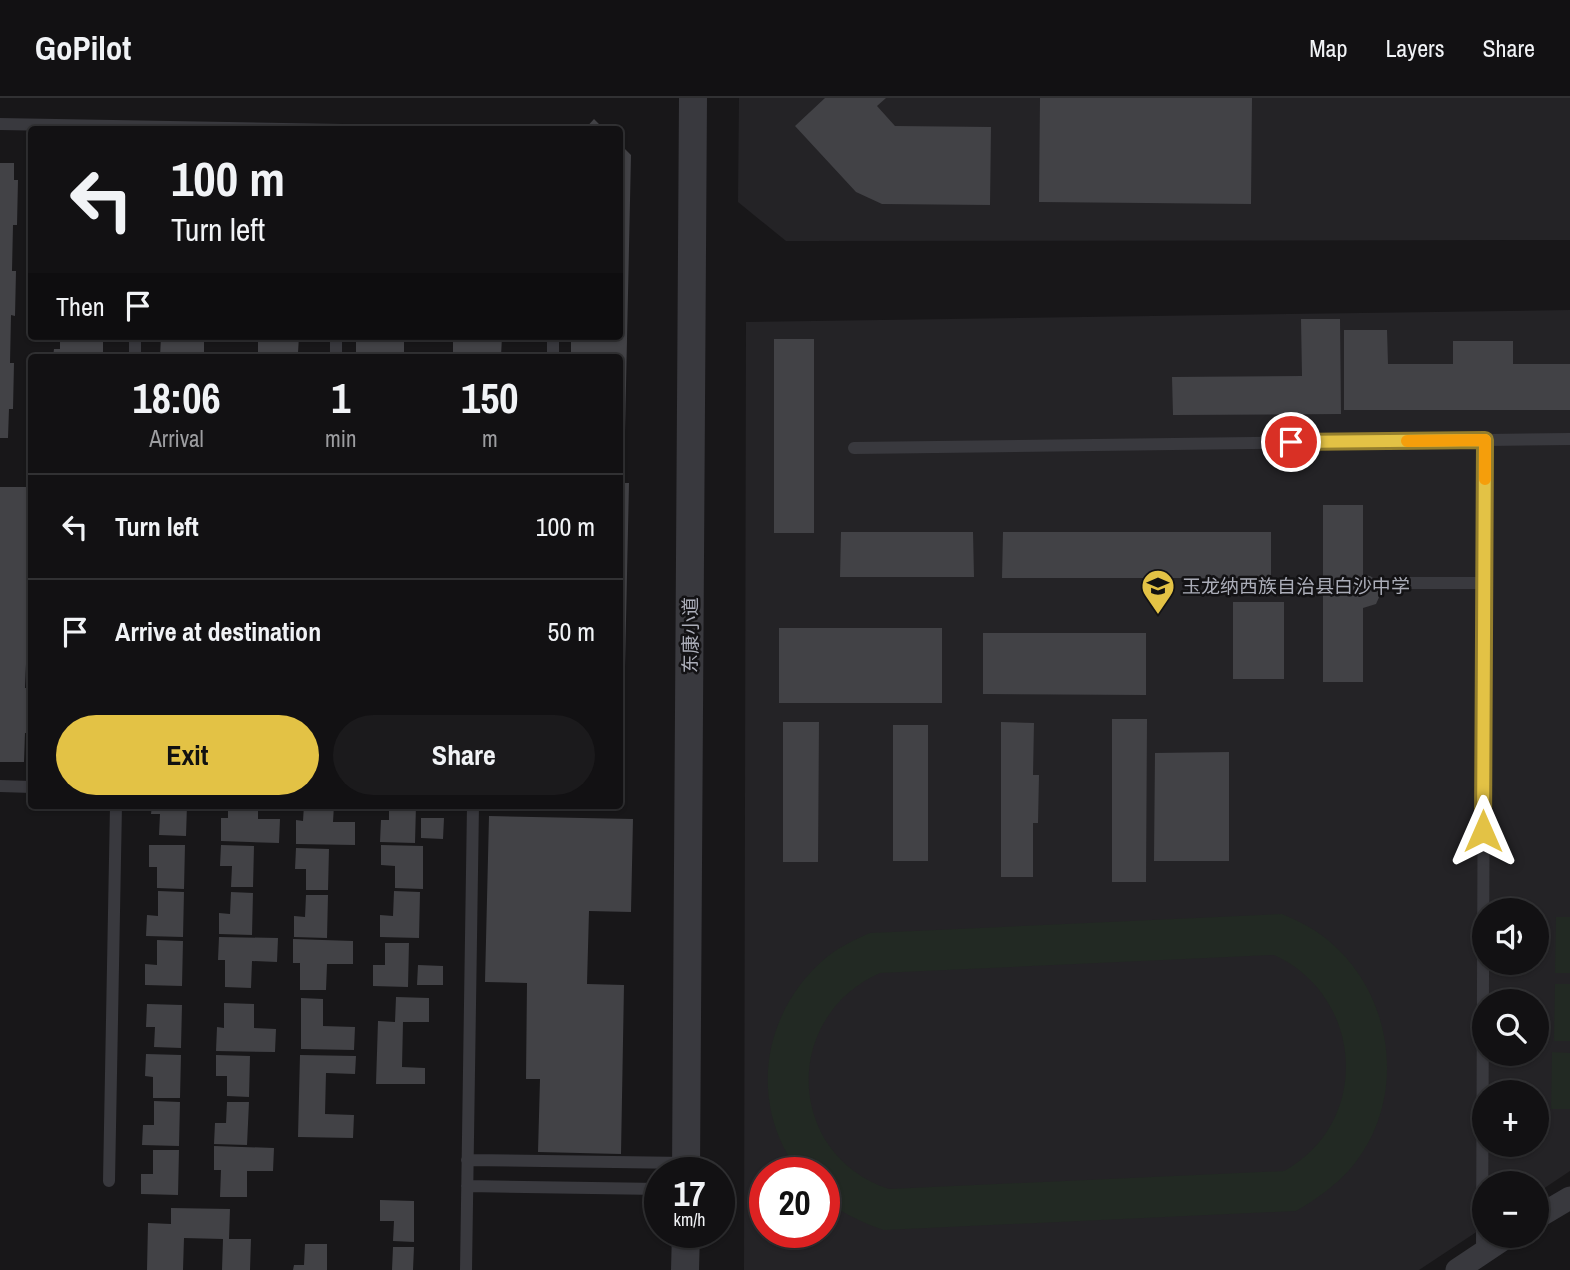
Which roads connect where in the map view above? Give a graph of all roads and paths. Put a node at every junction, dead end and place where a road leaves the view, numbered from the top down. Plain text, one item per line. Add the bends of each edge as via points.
1 (693, 98) edge
2 (0, 124) edge
3 (69, 126) edge
4 (1570, 439) edge
5 (1485, 440) junction
6 (854, 448) dead end
7 (1399, 583) dead end
8 (1484, 583) junction
9 (0, 786) edge
10 (28, 787) edge
11 (116, 809) edge
12 (473, 809) edge
13 (686, 1157) edge
14 (467, 1160) junction
15 (644, 1166) edge
16 (109, 1181) dead end
17 (467, 1186) junction
18 (644, 1189) edge
19 (1570, 1198) edge
20 (1549, 1210) edge
21 (685, 1248) edge
22 (1488, 1248) edge
23 (1482, 1252) junction
24 (466, 1270) edge
25 (685, 1270) edge
26 (1457, 1270) edge

1 - 13 street, 东康小道
2 - 3 lane
4 - 5 lane
5 - 6 lane
5 - 8 lane
7 - 8 lane
8 - 23 lane
9 - 10 lane
11 - 16 lane
12 - 14 lane
14 - 15 lane
14 - 17 lane
17 - 18 lane
17 - 24 lane
19 - 20 street
21 - 25 street
22 - 23 street
23 - 26 street

